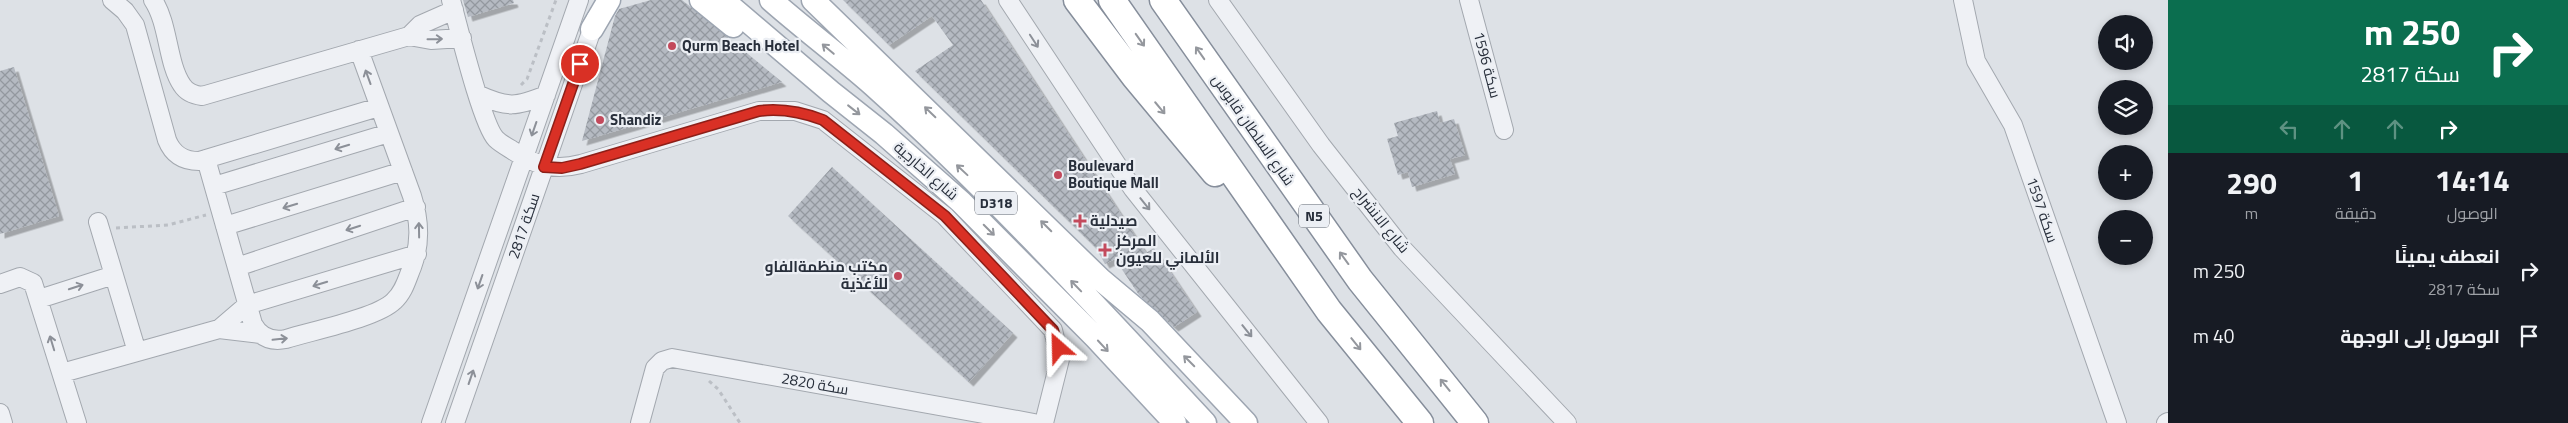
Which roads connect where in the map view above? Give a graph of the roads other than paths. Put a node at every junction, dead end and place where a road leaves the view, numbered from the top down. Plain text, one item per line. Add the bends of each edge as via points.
1 (112, 0) edge
2 (153, 0) edge
3 (579, 0) edge
4 (602, 0) edge
5 (609, 0) edge
6 (701, 0) edge
7 (724, 0) edge
8 (771, 0) edge
9 (812, 0) edge
10 (1008, 0) edge
11 (1076, 0) edge
12 (1112, 0) edge
13 (1163, 0) edge
14 (1218, 0) edge
15 (1469, 0) edge
16 (1964, 0) edge
17 (452, 5) edge
18 (592, 29) junction
19 (409, 36) junction
20 (462, 38) junction
21 (359, 50) junction
22 (831, 92) junction
23 (546, 95) junction
24 (479, 96) junction
25 (379, 107) junction
26 (1504, 130) dead end
27 (389, 133) junction
28 (524, 158) junction
29 (206, 159) junction
30 (544, 167) junction
31 (403, 171) junction
32 (214, 186) junction
33 (416, 207) junction
34 (223, 218) junction
35 (100, 227) road end
36 (417, 254) junction
37 (236, 267) junction
38 (114, 275) junction
39 (0, 284) edge
40 (39, 299) junction
41 (248, 305) junction
42 (1329, 311) junction
43 (1114, 325) junction
44 (219, 329) junction
45 (260, 334) junction
46 (137, 352) junction
47 (62, 373) junction
48 (0, 413) edge
49 (432, 419) edge
50 (1244, 421) edge
51 (3, 423) edge
52 (77, 423) edge
53 (456, 423) edge
54 (640, 423) edge
55 (1034, 423) edge
56 (1044, 423) edge
57 (1175, 423) edge
58 (1205, 423) edge
59 (1319, 423) edge
60 (1420, 423) edge
61 (1475, 423) edge
62 (1567, 423) edge
63 (2117, 423) edge

1 - 29 street via 134,25 170,146 186,160
2 - 21 street via 182,85 195,95 210,95
3 - 23 street, سكة 2817
4 - 18 street, سكة 2817
5 - 18 main road
6 - 22 main road via 785,67
7 - 22 main road, شارع الخارجية / D318
43 -> 8 main road, شارع الخارجية / D318 via 977,184 872,84
50 -> 9 main road via 1150,322 1100,279
10 -> 59 street via 1133,189
11 -> 42 highway via 1135,78
12 -> 42 highway
61 -> 13 highway, شارع السلطان قابوس / N5 via 1360,280
14 - 62 street, شارع الانشراح via 1321,146 1402,248
15 - 26 street, سكة 1596
16 - 63 street, سكة 1597 via 1976,61 2013,125
17 - 19 street
17 - 20 street
18 - 30 street, سكة 2817
19 -> 20 street via 431,40
19 - 21 street
20 - 24 street
25 -> 21 street
22 -> 57 main road, شارع الخارجية / D318 via 961,202
23 - 24 street via 512,105 496,104
23 -> 28 street, سكة 2817
24 - 28 street via 495,139
25 - 27 street
25 - 29 street
27 - 31 street
27 -> 32 street
28 - 30 street
28 -> 49 street, سكة 2817
29 - 32 street
53 -> 30 street, سكة 2817
30 - 56 street via 580,164 759,111 795,111 823,120 945,216 1053,330 1060,359
31 - 33 street
31 -> 34 street
32 - 34 street
36 -> 33 street
33 -> 37 street
34 - 37 street
35 - 38 street
36 -> 41 street
45 -> 36 street via 279,341 385,308 401,293
37 - 41 street
40 -> 38 street
38 - 46 street
39 - 40 street via 25,278 33,283
47 -> 40 street
41 - 44 street
41 - 45 street via 253,324
42 -> 60 highway
43 - 50 main road via 1136,334 1196,390
43 - 58 main road, شارع الخارجية / D318
44 - 45 street
44 - 46 street
46 - 47 street
47 - 52 street
48 - 51 street
49 - 53 street
54 - 55 street, سكة 2820 via 655,368 672,358

